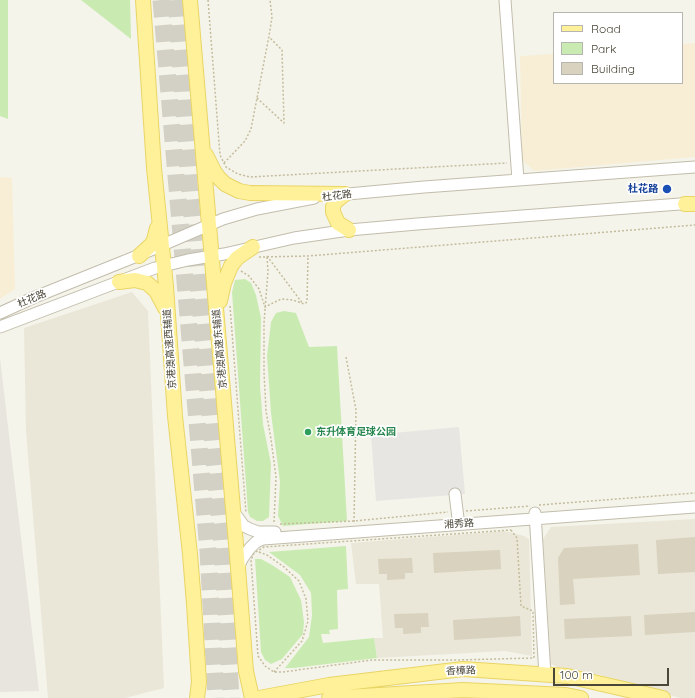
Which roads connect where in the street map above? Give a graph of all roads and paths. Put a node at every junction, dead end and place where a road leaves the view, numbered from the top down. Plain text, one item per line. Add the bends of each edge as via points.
1 (143, 0) edge
2 (190, 0) edge
3 (208, 0) edge
4 (270, 0) edge
5 (505, 0) edge
6 (269, 36) junction
7 (257, 98) junction
8 (201, 140) junction
9 (517, 163) junction
10 (695, 163) edge
11 (224, 164) junction
12 (695, 167) edge
13 (675, 168) junction
14 (518, 180) junction
15 (346, 194) junction
16 (692, 204) edge
17 (158, 209) junction
18 (209, 225) junction
19 (695, 225) edge
20 (349, 230) junction
21 (161, 245) junction
22 (255, 252) junction
23 (139, 256) junction
24 (212, 256) junction
25 (267, 256) junction
26 (308, 256) junction
27 (164, 265) junction
28 (240, 270) dead end
29 (119, 282) junction
30 (230, 304) dead end
31 (304, 304) junction
32 (265, 307) junction
33 (0, 313) edge
34 (168, 318) junction
35 (217, 318) junction
36 (0, 327) edge
37 (346, 357) dead end
38 (695, 493) edge
39 (455, 494) dead end
40 (695, 501) edge
41 (695, 507) edge
42 (233, 511) junction
43 (458, 515) junction
44 (536, 516) junction
45 (248, 517) dead end
46 (354, 524) junction
47 (257, 552) junction
48 (238, 568) junction
49 (274, 672) junction
50 (545, 675) junction
51 (198, 698) edge
52 (252, 698) edge
53 (259, 698) edge
54 (329, 698) edge
55 (581, 698) edge
56 (663, 698) edge

1 - 17 main road, 京港澳高速西辅道
2 - 8 main road, 京港澳高速东辅道
3 - 11 path via 220,154
4 - 6 path via 272,17
5 - 9 street
6 - 7 path
6 - 7 path via 282,50 284,123
7 - 11 path via 245,140
8 - 15 main road via 214,171 225,184 239,191 257,194
8 - 18 main road, 京港澳高速东辅道
9 - 11 path via 250,177 238,174
9 - 14 street
10 - 13 street
12 - 13 street, 杜花路
13 - 14 street, 杜花路
14 - 15 street, 杜花路
15 - 18 street, 杜花路 via 257,208
15 - 20 main road via 335,202 333,212 338,223
16 - 20 street, 杜花路
17 - 21 main road, 京港澳高速西辅道
17 - 23 main road via 154,240
18 - 21 street, 杜花路
18 - 24 main road, 京港澳高速东辅道
19 - 26 path
20 - 22 street, 杜花路 via 294,238
21 - 23 street, 杜花路
21 - 27 main road, 京港澳高速西辅道
22 - 24 street, 杜花路
22 - 25 path
22 - 35 main road via 237,258 227,275
23 - 33 street, 杜花路
24 - 27 street, 杜花路
24 - 35 main road, 京港澳高速东辅道
25 - 26 path
25 - 31 path
25 - 32 path
26 - 31 path via 307,302
27 - 29 street, 杜花路
27 - 34 main road, 京港澳高速西辅道
28 - 32 path via 249,276 259,289
29 - 34 main road via 135,280 147,283 164,304
29 - 36 street, 杜花路
30 - 45 path
31 - 32 path via 280,299
32 - 46 path via 266,411 276,477 274,524
34 - 51 main road, 京港澳高速西辅道 via 194,604
35 - 42 main road, 京港澳高速东辅道
37 - 46 path via 356,410
38 - 43 path
39 - 43 street
40 - 44 street, 湘秀路
41 - 44 street, 湘秀路
42 - 46 street, 湘秀路 via 244,526 258,532
42 - 48 main road, 京港澳高速东辅道
43 - 44 street, 湘秀路
43 - 46 street, 湘秀路
43 - 46 path
44 - 48 street, 湘秀路 via 263,539 250,548
44 - 50 street
47 - 49 path via 251,560 258,656 265,666
47 - 49 path via 267,555 284,567 298,581 306,600 308,621 302,641
47 - 49 path via 264,547 511,530 517,538 521,606 533,611 534,658 372,660
48 - 52 main road, 京港澳高速东辅道 via 246,671
50 - 53 main road, 香樟路 via 463,669 329,685
50 - 56 main road, 香樟路 via 567,676
54 - 55 main road, 香樟路 via 463,690

